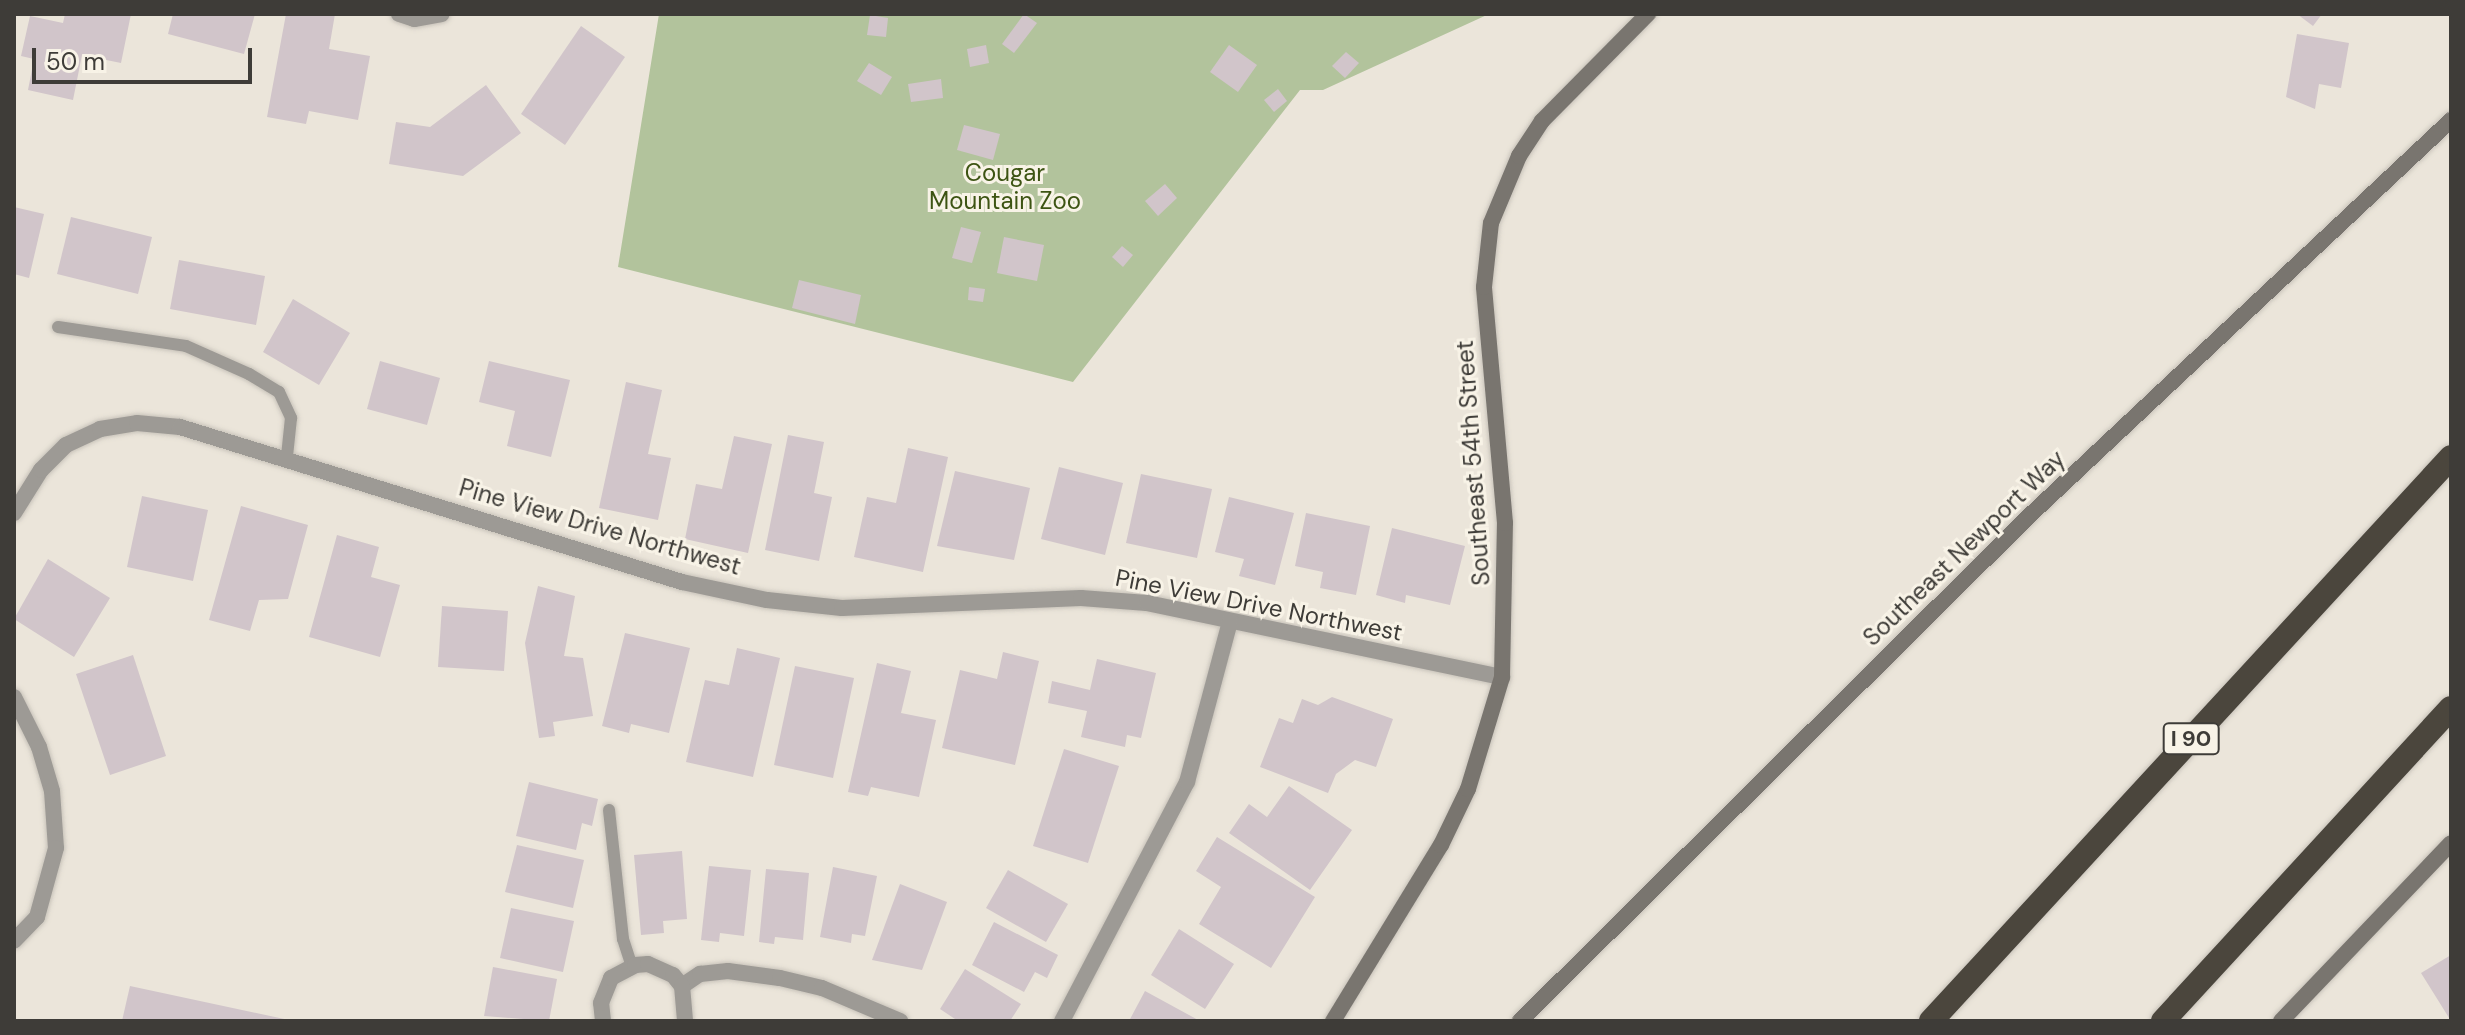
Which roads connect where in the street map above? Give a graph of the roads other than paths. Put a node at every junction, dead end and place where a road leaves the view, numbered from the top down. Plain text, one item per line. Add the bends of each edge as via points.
1 (399, 14) edge
2 (442, 14) edge
3 (1648, 14) edge
4 (2451, 120) edge
5 (58, 327) dead end
6 (287, 457) junction
7 (2451, 457) edge
8 (14, 513) edge
9 (1230, 622) junction
10 (1502, 677) junction
11 (14, 697) edge
12 (2451, 708) edge
13 (609, 810) dead end
14 (2451, 843) edge
15 (14, 941) edge
16 (632, 966) junction
17 (682, 986) junction
18 (603, 1021) edge
19 (685, 1021) edge
20 (900, 1021) edge
21 (1062, 1021) edge
22 (1333, 1021) edge
23 (1520, 1021) edge
24 (1931, 1021) edge
25 (2163, 1021) edge
26 (2281, 1021) edge

1 - 2 street via 414,19
3 - 10 street, Southeast 54th Street via 1542,121 1519,156 1491,223 1484,287 1505,523
4 - 23 street, Southeast Newport Way via 2028,517
5 - 6 lane via 186,346 249,374 279,392 291,418
6 - 8 street, Pine View Drive Northwest via 180,427 137,423 100,429 66,445 41,470
6 - 9 street, Pine View Drive Northwest via 682,582 767,600 902,609 1081,598 1147,603
7 - 24 highway, I 90
9 - 10 street, Pine View Drive Northwest
9 - 21 street via 1187,782
10 - 22 street, Southeast 54th Street via 1468,789 1441,845
11 - 15 street via 39,747 52,791 56,848 37,917
12 - 25 highway
13 - 16 lane via 623,939
14 - 26 street
16 - 17 street via 662,967
16 - 18 street via 611,978 604,990
17 - 19 street
17 - 20 street via 700,974 728,971 780,978 822,988

